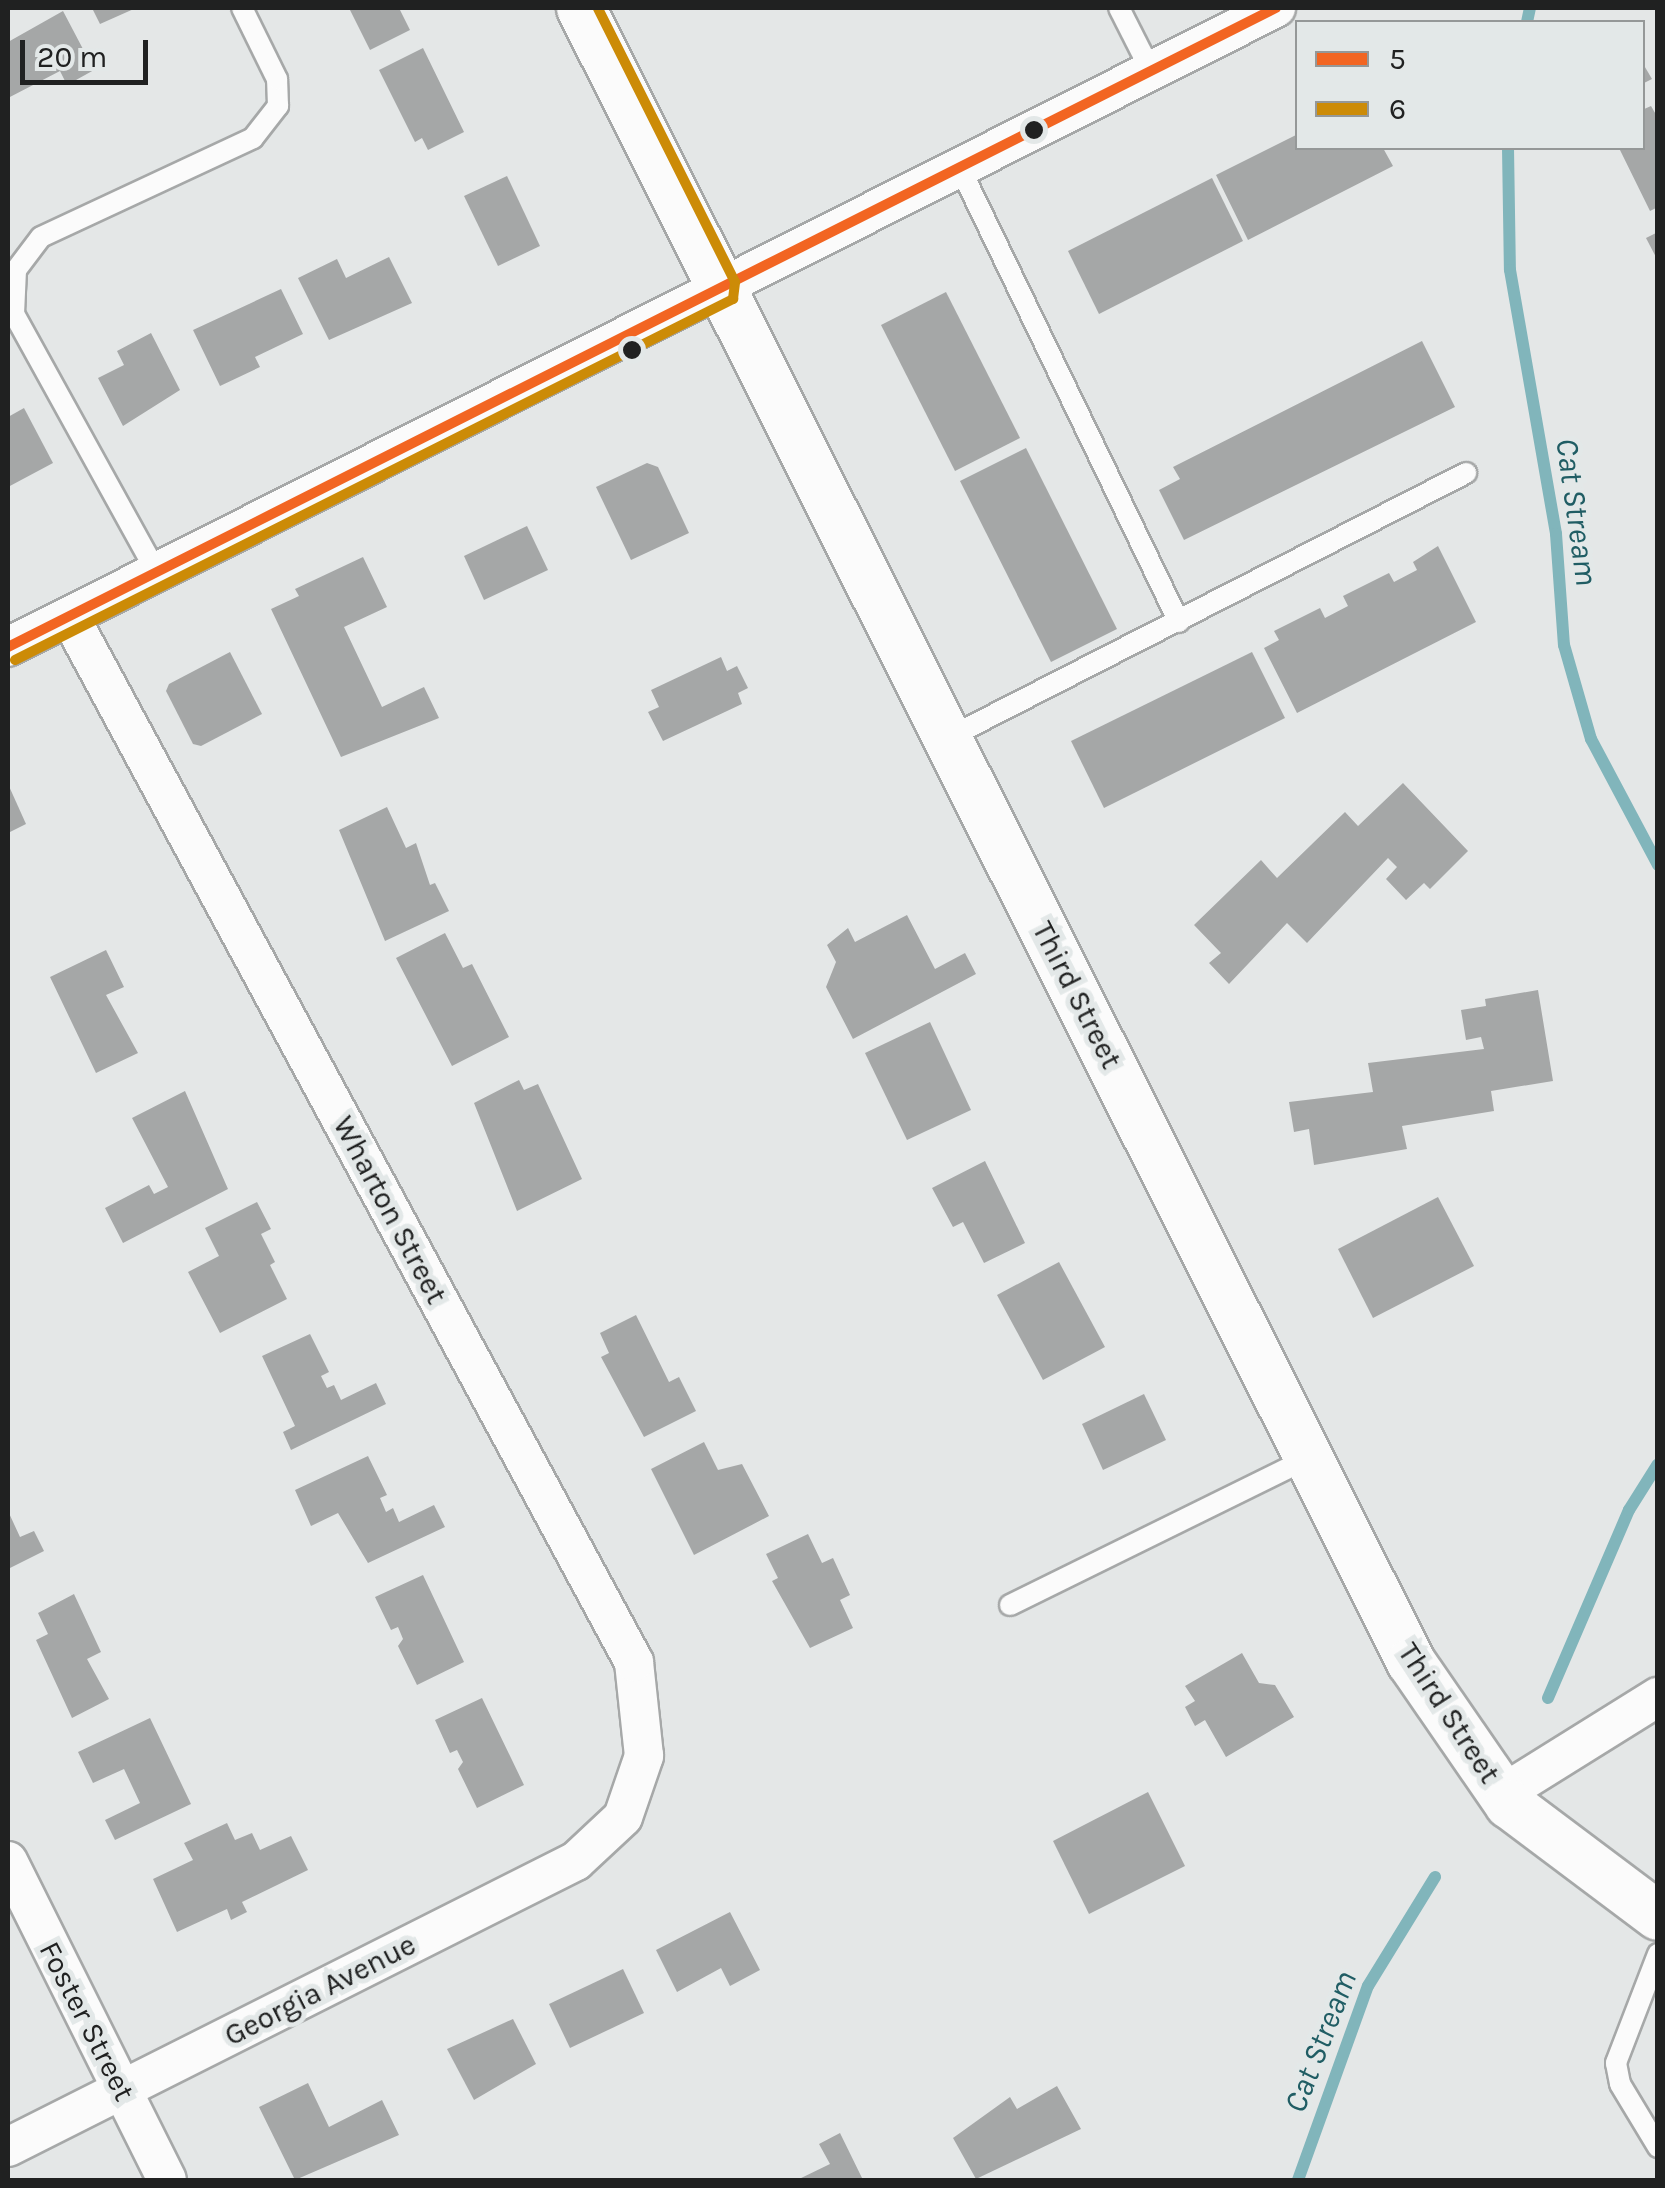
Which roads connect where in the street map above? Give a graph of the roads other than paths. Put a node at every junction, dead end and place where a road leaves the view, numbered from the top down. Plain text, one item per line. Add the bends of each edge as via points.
1 (242, 8) edge
2 (582, 8) edge
3 (1119, 8) edge
4 (1276, 8) edge
5 (1151, 71) junction
6 (960, 168) junction
7 (722, 288) junction
8 (1466, 473) dead end
9 (157, 573) junction
10 (70, 617) junction
11 (1180, 622) junction
12 (8, 646) edge
13 (948, 738) junction
14 (1309, 1458) junction
15 (1010, 1604) dead end
16 (1658, 1697) edge
17 (1502, 1794) junction
18 (623, 1817) joint
19 (8, 1860) edge
20 (1658, 1916) edge
21 (1658, 1954) edge
22 (122, 2090) junction
23 (1658, 2147) edge
24 (8, 2148) edge
25 (167, 2180) edge

1 - 9 lane via 277,79 278,106 254,138 41,237 16,270 14,314
2 - 7 street, Third Street
3 - 5 lane
4 - 5 street
5 - 6 street
6 - 7 street
6 - 11 lane
7 - 9 street
7 - 13 street, Third Street
8 - 11 lane
9 - 10 street
10 - 12 street
10 - 18 street, Wharton Street via 634,1662 644,1756
11 - 13 lane
13 - 14 street, Third Street
14 - 15 lane
14 - 17 street, Third Street via 1411,1662
16 - 17 street
17 - 20 street, Third Street
18 - 22 street, Georgia Avenue via 576,1860
19 - 22 street, Foster Street
21 - 23 lane via 1616,2062 1620,2084
22 - 24 street, Georgia Avenue
22 - 25 street, Foster Street

